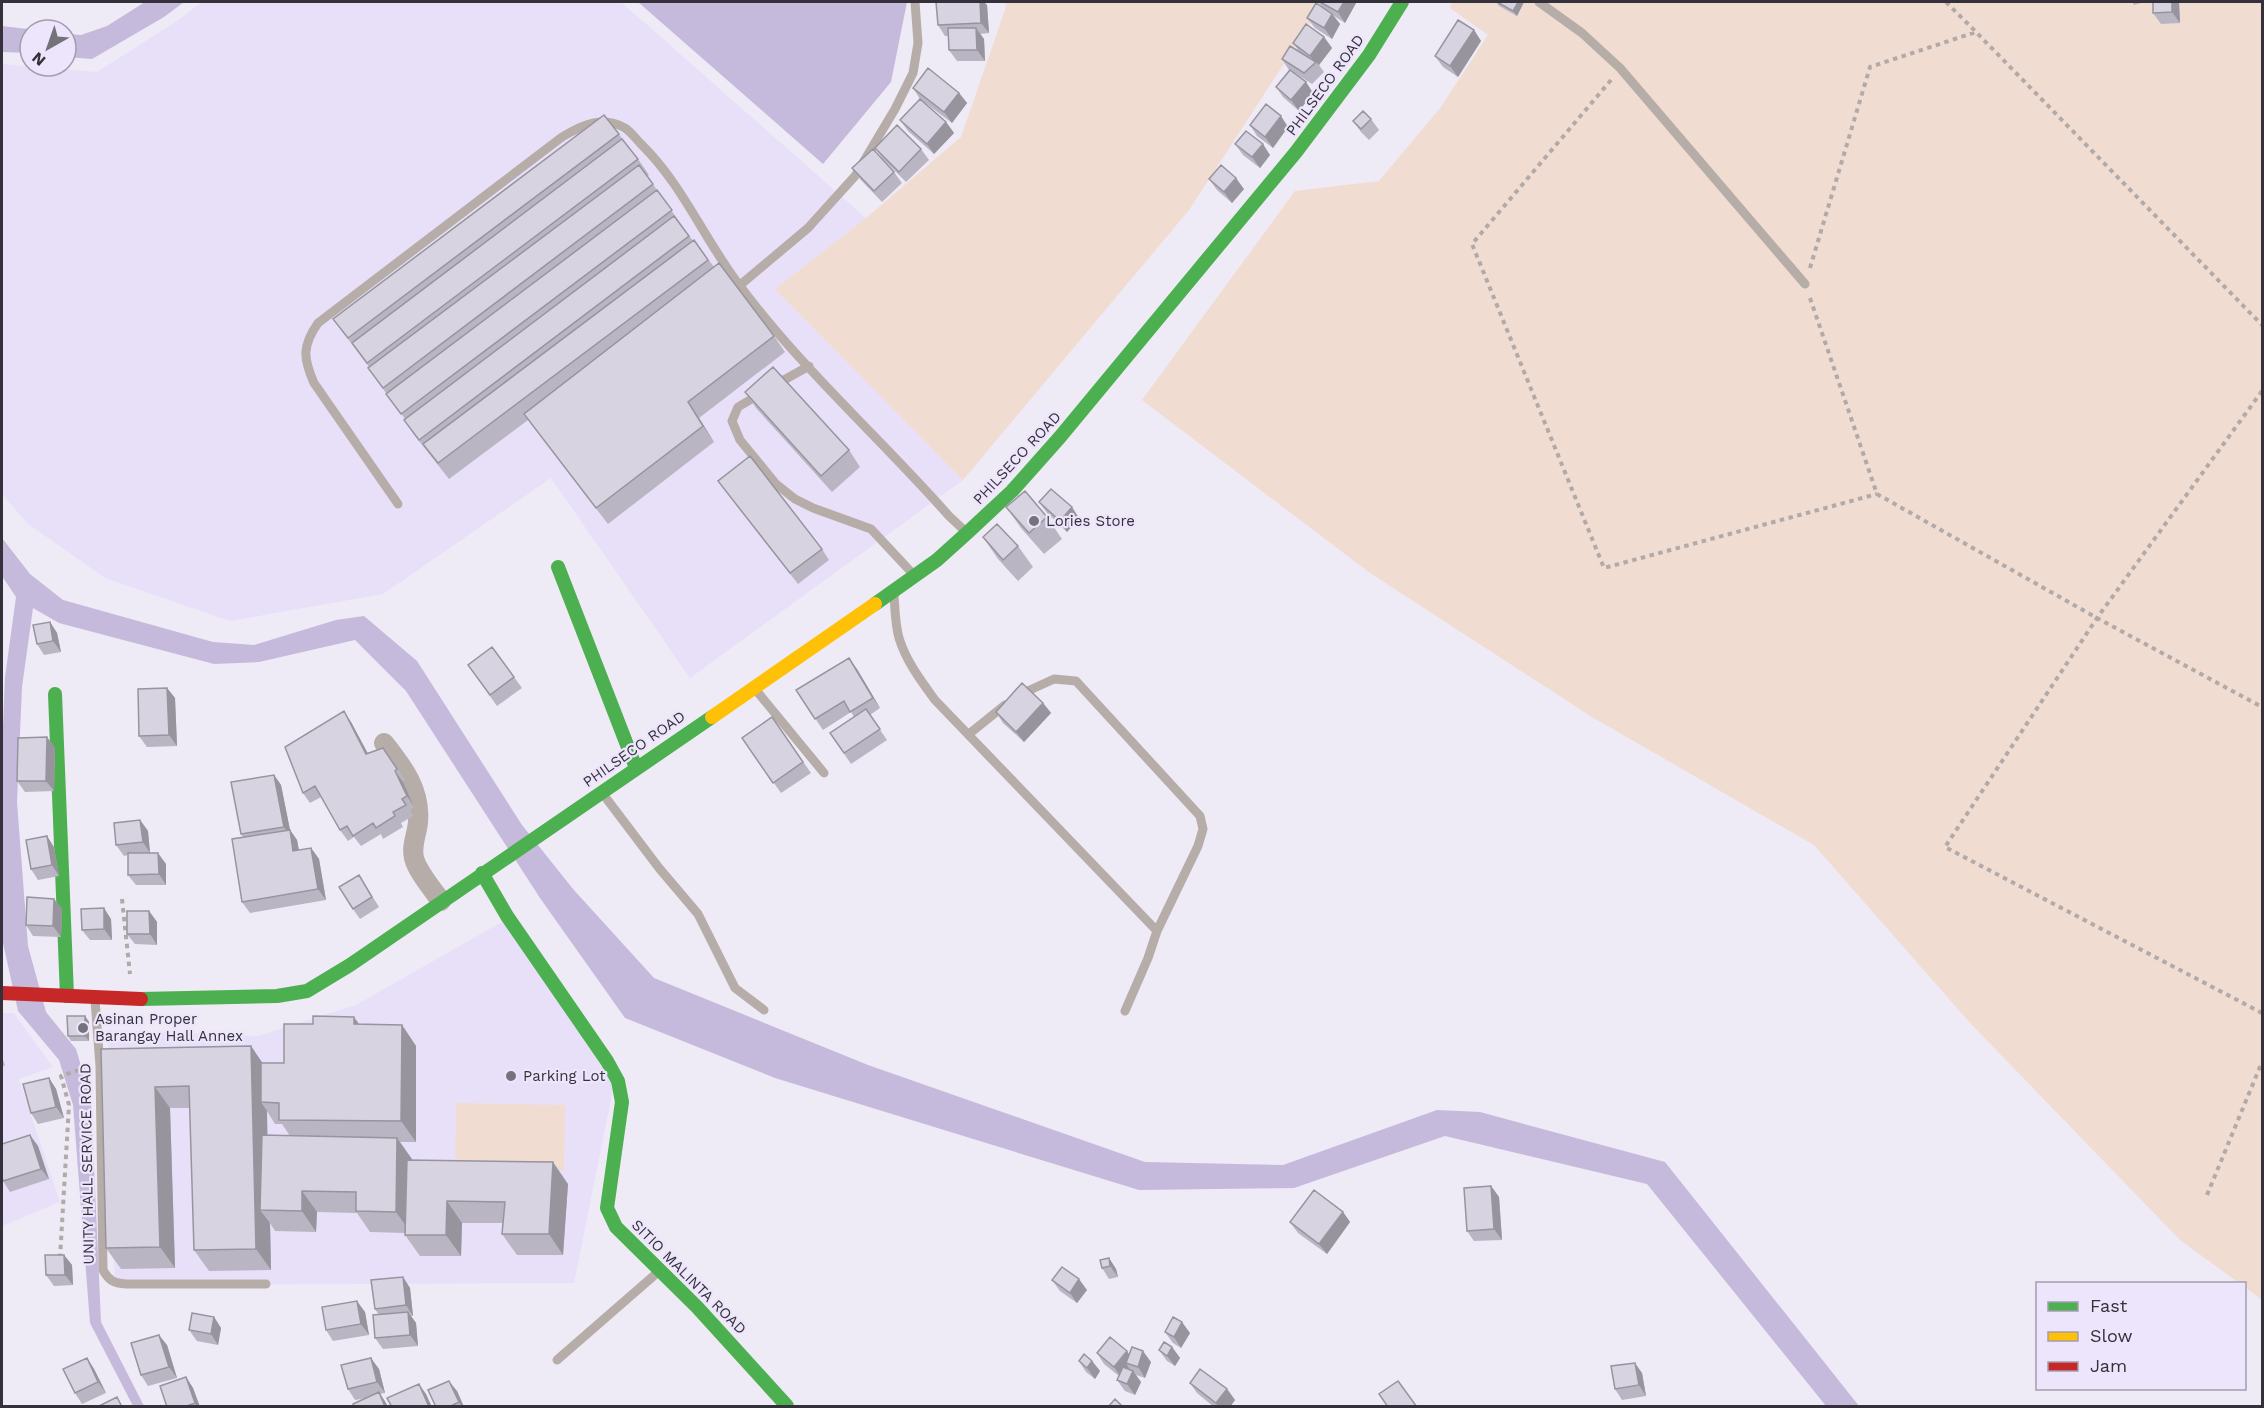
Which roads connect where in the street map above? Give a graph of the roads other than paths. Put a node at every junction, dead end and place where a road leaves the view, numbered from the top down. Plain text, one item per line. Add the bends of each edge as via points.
1 (915, 2) edge
2 (1402, 2) edge
3 (1539, 2) edge
4 (1805, 284) road end
5 (740, 286) junction
6 (809, 366) junction
7 (398, 504) dead end
8 (967, 533) junction
9 (558, 567) dead end
10 (915, 576) junction
11 (893, 592) junction
12 (754, 687) junction
13 (55, 694) dead end
14 (969, 734) junction
15 (384, 743) dead end
16 (636, 768) junction
17 (824, 773) dead end
18 (601, 792) junction
19 (487, 870) junction
20 (441, 901) junction
21 (1157, 931) junction
22 (2, 993) edge
23 (67, 996) junction
24 (94, 997) junction
25 (764, 1010) dead end
26 (1125, 1011) dead end
27 (660, 1270) junction
28 (266, 1284) dead end
29 (556, 1360) dead end
30 (788, 1407) edge

1 - 5 lane via 918,43 913,73 855,176 808,228
2 - 8 street, PHILSECO ROAD via 1369,55 1296,152 1112,376 1012,491
3 - 4 lane via 1582,33 1620,68
5 - 6 lane
5 - 7 lane via 659,164 625,129 603,120 562,136 318,323 308,338 305,361 314,383
6 - 8 lane
6 - 10 lane via 738,407 732,421 740,440 776,484 795,499 871,529
8 - 10 street, PHILSECO ROAD
9 - 16 street
10 - 11 street, PHILSECO ROAD
11 - 12 street, PHILSECO ROAD
11 - 14 lane via 898,636 916,675
12 - 16 street, PHILSECO ROAD
12 - 17 lane
13 - 23 street
14 - 21 lane
14 - 21 lane via 1033,687 1054,680 1076,681 1200,816 1203,829 1198,846
15 - 20 street via 412,783 418,801 418,823 412,844 414,861
16 - 18 street, PHILSECO ROAD
18 - 19 street, PHILSECO ROAD
18 - 25 lane via 698,914 735,988
19 - 20 street, PHILSECO ROAD
19 - 27 street, SITIO MALINTA ROAD via 507,916 618,1081 622,1102 607,1208 616,1227
20 - 24 street, PHILSECO ROAD via 307,991 278,996
21 - 26 lane
22 - 23 street, PHILSECO ROAD
23 - 24 street, PHILSECO ROAD
24 - 28 lane, UNITY HALL SERVICE ROAD via 100,1066 104,1270 108,1279 126,1284
27 - 29 lane
27 - 30 street, SITIO MALINTA ROAD

